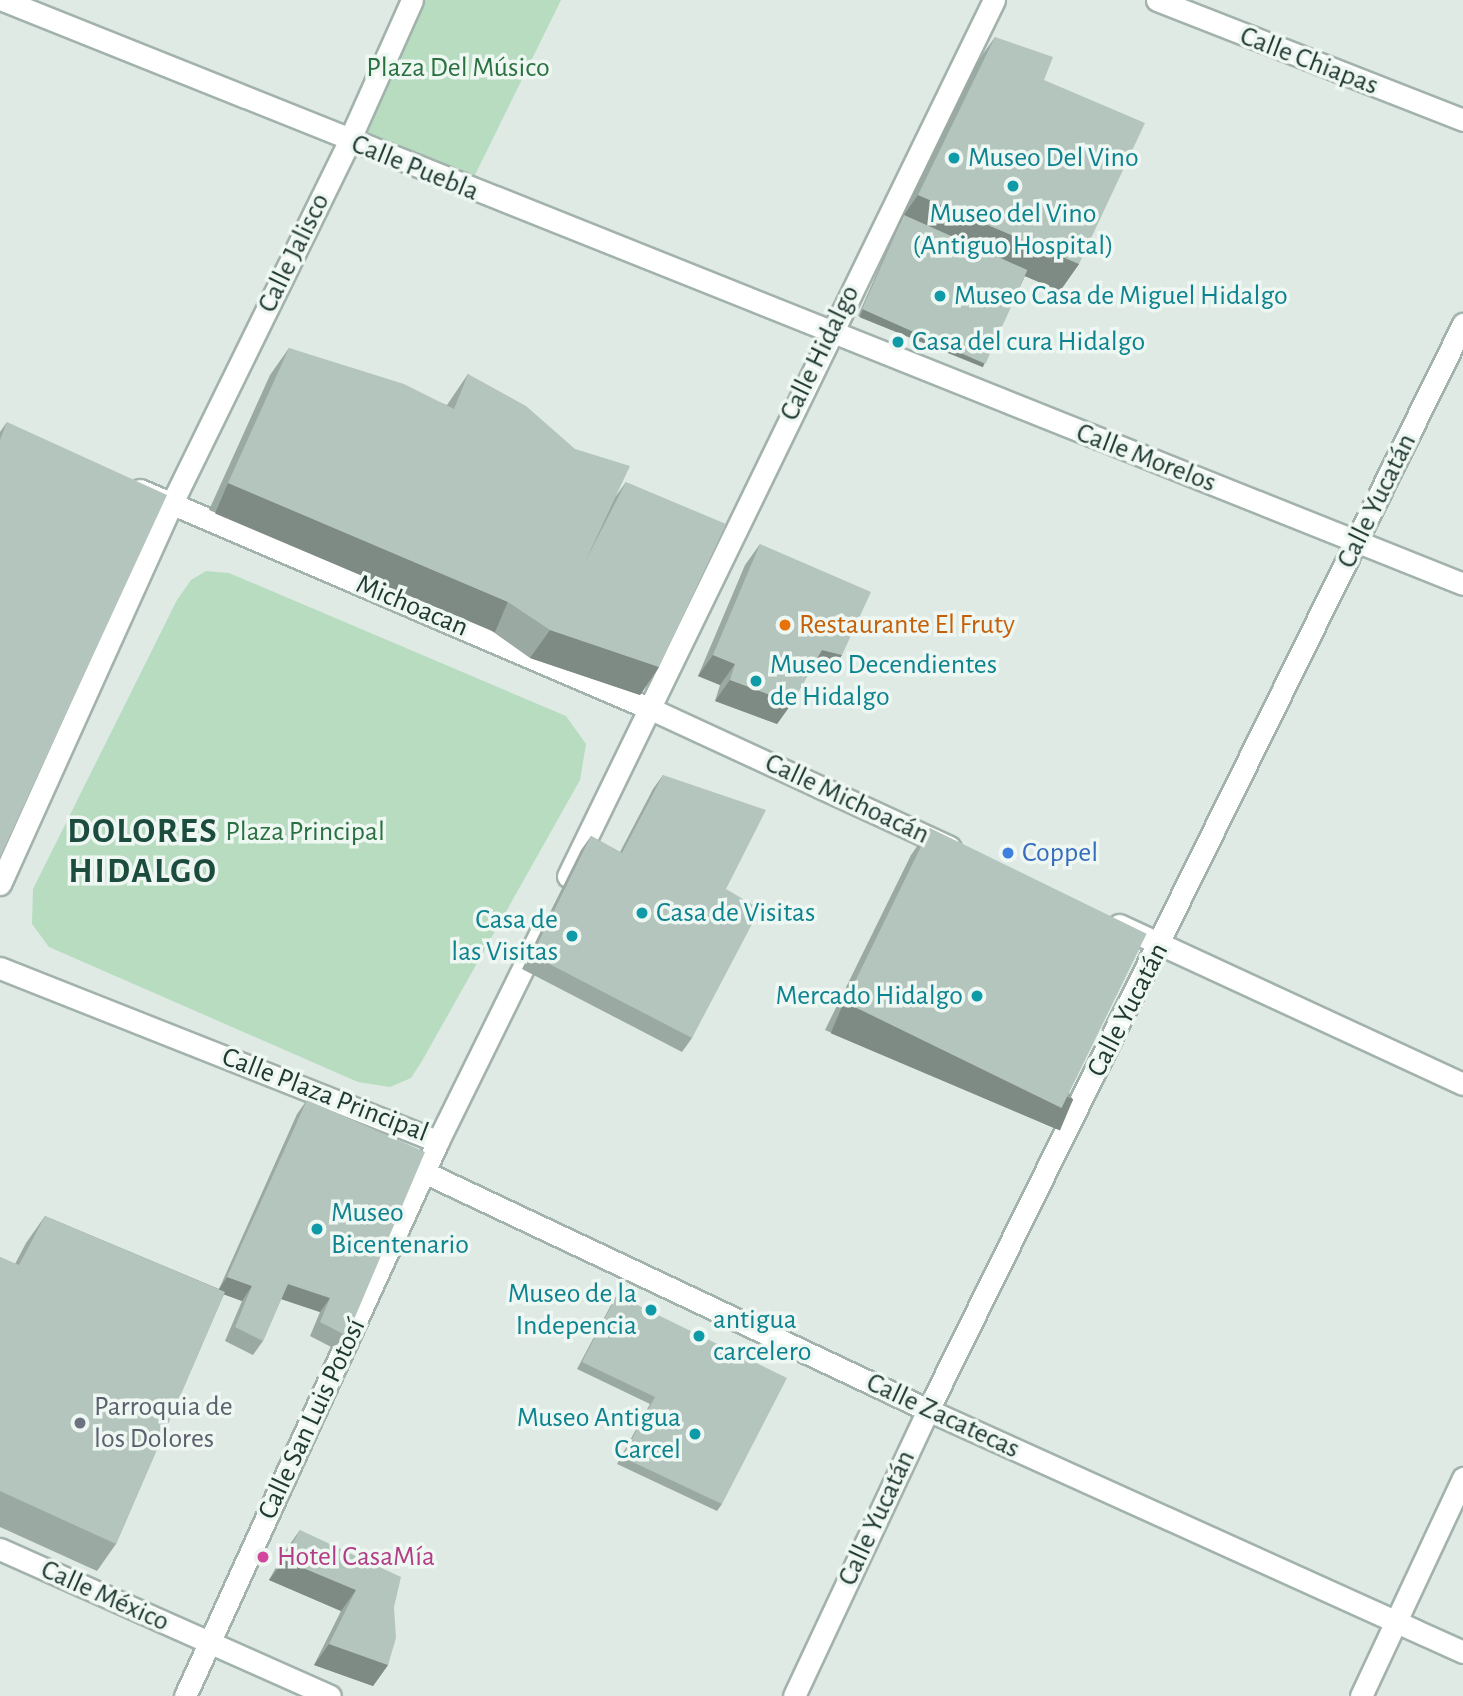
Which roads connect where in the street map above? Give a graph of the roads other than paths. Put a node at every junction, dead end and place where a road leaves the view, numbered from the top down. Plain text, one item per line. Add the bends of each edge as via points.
1 (3, 0) edge
2 (412, 0) edge
3 (994, 0) edge
4 (1157, 0) edge
5 (1463, 120) edge
6 (349, 141) junction
7 (1463, 324) edge
8 (829, 333) junction
9 (123, 482) edge
10 (172, 503) junction
11 (1358, 541) junction
12 (1463, 584) edge
13 (651, 709) junction
14 (974, 858) edge
15 (0, 884) edge
16 (1099, 915) edge
17 (1161, 944) junction
18 (0, 968) edge
19 (1463, 1084) edge
20 (438, 1141) junction
21 (426, 1173) junction
22 (928, 1410) junction
23 (1463, 1478) edge
24 (0, 1549) edge
25 (1398, 1621) junction
26 (209, 1643) junction
27 (1463, 1652) edge
28 (185, 1696) edge
29 (330, 1696) edge
30 (794, 1696) edge
31 (1361, 1696) edge

1 - 6 street, Calle Puebla
2 - 6 street, Calle Jalisco
3 - 8 street, Calle Hidalgo
4 - 5 street, Calle Chiapas
6 - 8 street, Calle Puebla
6 - 10 street, Calle Jalisco
7 - 11 street, Calle Yucatán
8 - 11 street, Calle Morelos
8 - 13 street, Calle Hidalgo
9 - 10 street, Michoacan
10 - 13 street, Michoacan
10 - 15 street
11 - 12 street, Calle Morelos
11 - 17 street, Calle Yucatán
13 - 14 street, Calle Michoacán
13 - 20 street, Calle Plaza Principal
16 - 17 street
17 - 19 street
17 - 22 street, Calle Yucatán
18 - 20 street, Calle Plaza Principal
20 - 21 street, Calle San Luis Potosí
21 - 22 street, Calle Zacatecas
21 - 26 street, Calle San Luis Potosí
22 - 25 street, Calle Zacatecas
22 - 30 street, Calle Yucatán
23 - 25 street
24 - 26 street, Calle México
25 - 27 street, Calle Zacatecas
25 - 31 street
26 - 28 street, Calle San Luis Potosí
26 - 29 street, Calle México

